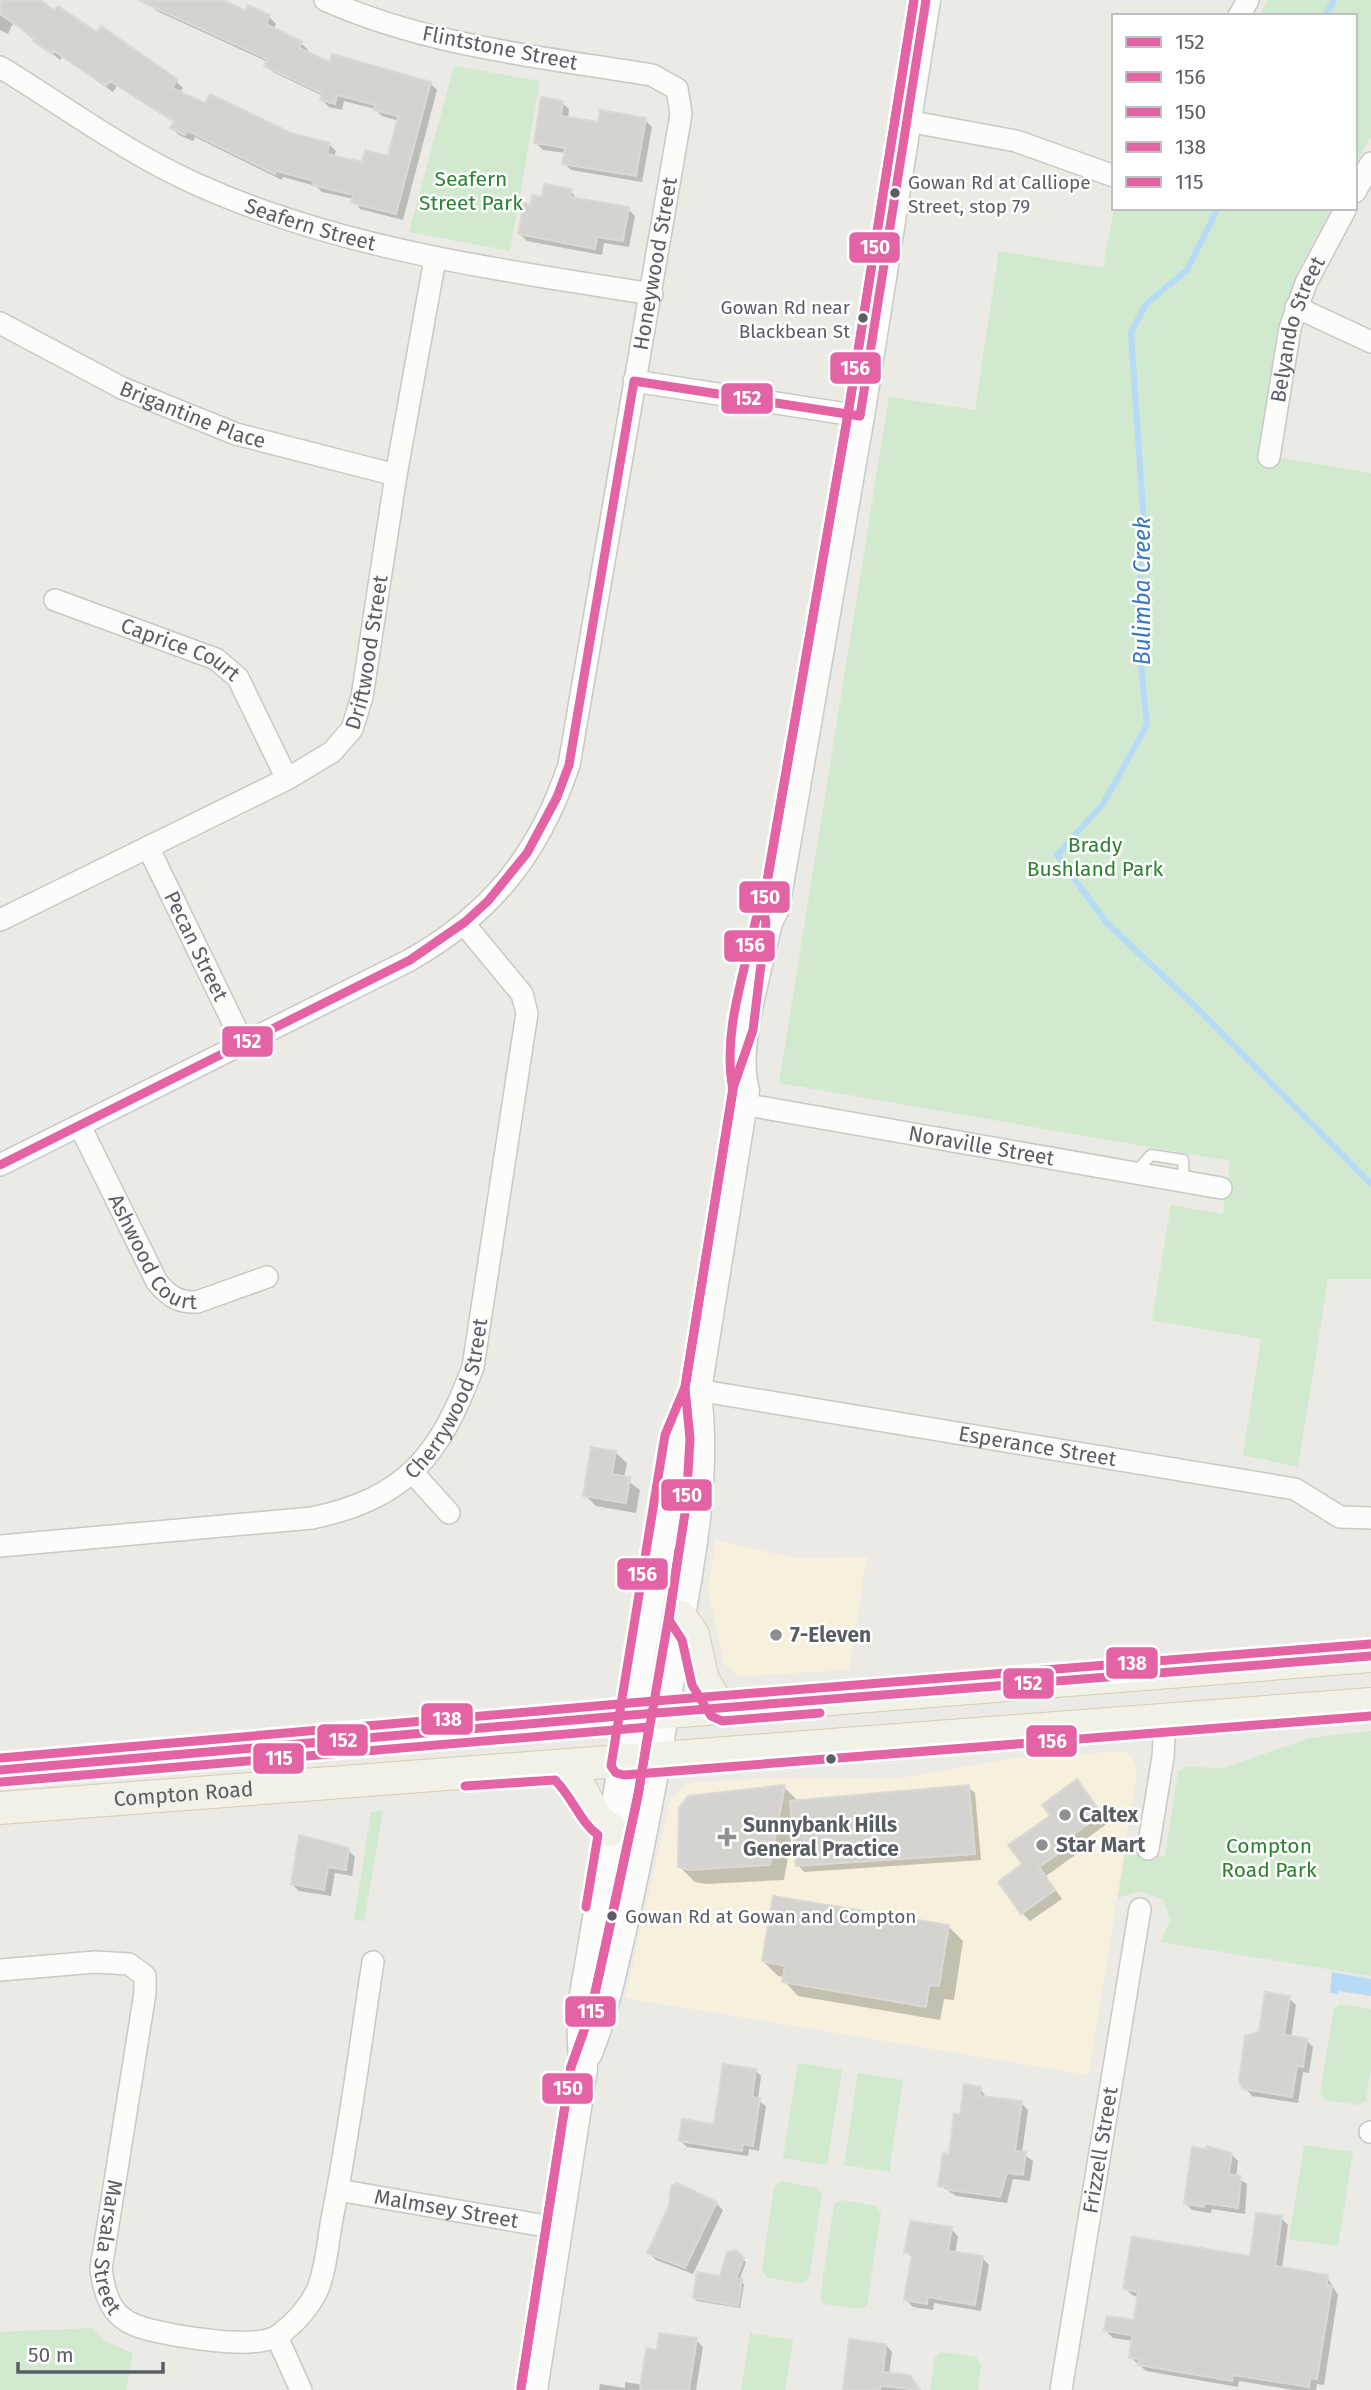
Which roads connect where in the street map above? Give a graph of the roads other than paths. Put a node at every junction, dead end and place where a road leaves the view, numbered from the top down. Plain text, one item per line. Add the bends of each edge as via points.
1 (325, 0) edge
2 (926, 0) edge
3 (0, 67) edge
4 (677, 89) joint
5 (907, 121) junction
6 (1371, 163) edge
7 (1112, 175) edge
8 (1357, 188) edge
9 (1345, 210) edge
10 (435, 259) junction
11 (652, 294) junction
12 (1296, 307) junction
13 (0, 323) edge
14 (1371, 342) edge
15 (634, 381) junction
16 (860, 416) junction
17 (1269, 457) dead end
18 (396, 475) junction
19 (55, 600) dead end
20 (287, 779) junction
21 (148, 847) junction
22 (3, 912) edge
23 (465, 925) junction
24 (244, 1045) junction
25 (744, 1097) junction
26 (80, 1126) junction
27 (0, 1166) edge
28 (1221, 1188) dead end
29 (267, 1277) dead end
30 (697, 1390) junction
31 (413, 1473) junction
32 (449, 1513) dead end
33 (1371, 1518) edge
34 (0, 1546) edge
35 (681, 1617) junction
36 (1371, 1656) edge
37 (1371, 1704) edge
38 (721, 1709) junction
39 (664, 1713) junction
40 (631, 1715) junction
41 (1165, 1720) junction
42 (656, 1760) junction
43 (623, 1763) junction
44 (560, 1768) junction
45 (0, 1770) edge
46 (0, 1808) edge
47 (611, 1830) junction
48 (1148, 1849) dead end
49 (1140, 1909) dead end
50 (373, 1962) dead end
51 (0, 1970) edge
52 (583, 2069) junction
53 (338, 2190) junction
54 (557, 2228) junction
55 (277, 2337) junction
56 (301, 2390) edge
57 (533, 2390) edge
58 (1061, 2390) edge

1 - 4 street, Flintstone Street via 369,20 470,46 652,75
2 - 5 main road
3 - 10 street, Seafern Street via 194,183 337,236
4 - 11 street, Honeywood Street via 681,114
5 - 7 street via 1016,141
5 - 16 main road
6 - 8 street
9 - 12 street, Belyando Street
10 - 11 street, Seafern Street
10 - 18 street, Driftwood Street
11 - 15 street, Honeywood Street
12 - 14 street
12 - 17 street, Belyando Street
13 - 18 street, Brigantine Place via 122,388 236,434
15 - 16 street
15 - 23 street, Honeywood Street via 569,765 523,862
16 - 25 main road via 775,908 768,922 743,1044 739,1071
18 - 20 street, Driftwood Street via 362,697 352,729 332,752
19 - 20 street, Caprice Court via 216,659 238,678
20 - 21 street, Driftwood Street
21 - 22 street, Driftwood Street
21 - 24 street, Pecan Street
23 - 24 street, Honeywood Street via 410,960
23 - 31 street, Cherrywood Street via 522,994 526,1025 473,1367 457,1410
24 - 26 street, Honeywood Street
25 - 28 street, Noraville Street
25 - 30 main road
26 - 27 street, Honeywood Street
26 - 29 street, Ashwood Court via 157,1282 167,1293 176,1300 197,1302
30 - 33 street, Esperance Street via 1295,1489 1340,1517
30 - 35 main road via 702,1439 698,1508
30 - 40 main road via 677,1437
31 - 32 street
31 - 34 street, Cherrywood Street via 388,1492 351,1510 312,1518
35 - 38 main road via 694,1635 703,1680
35 - 39 main road
36 - 38 main road, Compton Road
37 - 41 main road, Compton Road
38 - 39 main road, Compton Road
39 - 40 main road, Compton Road
39 - 42 main road
40 - 43 main road
40 - 45 main road, Compton Road
41 - 42 main road, Compton Road
41 - 48 street
42 - 43 main road, Compton Road
42 - 52 main road via 603,2014
43 - 44 main road, Compton Road
43 - 47 main road
44 - 46 main road, Compton Road
44 - 47 main road via 581,1789 596,1819
47 - 52 main road via 581,2012
49 - 58 street, Frizzell Street
50 - 53 street
51 - 55 street, Marsala Street via 95,1962 129,1964 145,1976 101,2269 105,2297 116,2312 150,2330 184,2337 237,2341
52 - 54 main road
53 - 54 street, Malmsey Street
53 - 55 street via 318,2288 307,2310
54 - 57 main road
55 - 56 street

